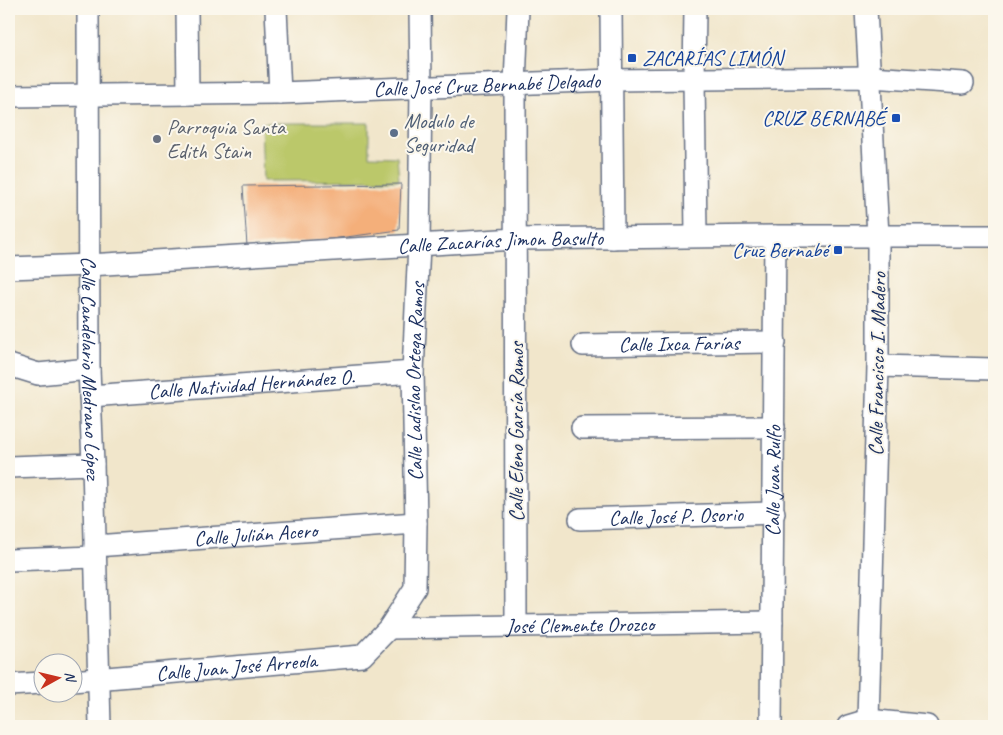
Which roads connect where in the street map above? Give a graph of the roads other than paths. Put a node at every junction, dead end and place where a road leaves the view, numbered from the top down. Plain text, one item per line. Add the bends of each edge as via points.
1 (88, 9) edge
2 (188, 9) edge
3 (276, 9) edge
4 (420, 9) edge
5 (518, 9) edge
6 (611, 9) edge
7 (695, 9) edge
8 (866, 9) edge
9 (870, 77) junction
10 (694, 79) junction
11 (611, 80) junction
12 (963, 83) dead end
13 (515, 85) junction
14 (421, 87) junction
15 (280, 93) junction
16 (188, 94) junction
17 (9, 96) edge
18 (89, 96) junction
19 (696, 236) junction
20 (775, 236) junction
21 (878, 236) junction
22 (994, 236) edge
23 (613, 238) junction
24 (516, 239) junction
25 (419, 245) junction
26 (89, 265) junction
27 (9, 268) edge
28 (775, 342) junction
29 (583, 344) dead end
30 (9, 365) edge
31 (878, 366) junction
32 (89, 369) junction
33 (994, 369) edge
34 (413, 372) junction
35 (90, 396) junction
36 (774, 427) junction
37 (582, 428) dead end
38 (93, 464) junction
39 (9, 467) edge
40 (774, 513) junction
41 (580, 519) dead end
42 (416, 523) junction
43 (95, 552) junction
44 (9, 560) edge
45 (772, 622) junction
46 (516, 625) junction
47 (389, 628) junction
48 (98, 680) junction
49 (82, 681) edge
50 (32, 684) edge
51 (9, 685) edge
52 (876, 722) edge
53 (100, 726) edge
54 (771, 726) edge
55 (848, 726) edge
56 (927, 726) edge

1 - 18 street, Calle Candelario Medrano López
2 - 16 street
3 - 15 street
4 - 14 street, Calle Ladislao Ortega Ramos
5 - 13 street, Calle Eleno García Ramos
6 - 11 street
7 - 10 street
8 - 9 street, Calle Francisco I. Madero
9 - 10 street, Calle José Cruz Bernabé Delgado
9 - 12 street, Calle José Cruz Bernabé Delgado
9 - 21 street, Calle Francisco I. Madero
10 - 11 street, Calle José Cruz Bernabé Delgado
10 - 19 street
11 - 13 street, Calle José Cruz Bernabé Delgado
11 - 23 street
13 - 14 street, Calle José Cruz Bernabé Delgado
13 - 24 street, Calle Eleno García Ramos
14 - 15 street, Calle José Cruz Bernabé Delgado
14 - 25 street, Calle Ladislao Ortega Ramos
15 - 16 street, Calle José Cruz Bernabé Delgado
16 - 18 street, Calle José Cruz Bernabé Delgado
17 - 18 street, Calle José Cruz Bernabé Delgado
18 - 26 street, Calle Candelario Medrano López
19 - 20 street, Calle Zacarías Jimon Basulto
19 - 23 street, Calle Zacarías Jimon Basulto
20 - 21 street, Calle Zacarías Jimon Basulto
20 - 28 street, Calle Juan Rulfo
21 - 22 street, Calle Zacarías Jimon Basulto
21 - 31 street, Calle Francisco I. Madero
23 - 24 street, Calle Zacarías Jimon Basulto
24 - 25 street, Calle Zacarías Jimon Basulto
24 - 46 street, Calle Eleno García Ramos
25 - 26 street, Calle Zacarías Jimon Basulto
25 - 34 street, Calle Ladislao Ortega Ramos
26 - 27 street, Calle Zacarías Jimon Basulto
26 - 32 street, Calle Candelario Medrano López
28 - 29 street, Calle Ixca Farías
28 - 36 street, Calle Juan Rulfo
30 - 32 street via 38,374
31 - 33 street
31 - 52 street, Calle Francisco I. Madero
32 - 35 street, Calle Candelario Medrano López
34 - 35 street, Calle Natividad Hernández O.
34 - 42 street, Calle Ladislao Ortega Ramos
35 - 38 street, Calle Candelario Medrano López
36 - 37 street
36 - 40 street, Calle Juan Rulfo
38 - 39 street
38 - 43 street, Calle Candelario Medrano López
40 - 41 street, Calle José P. Osorio
40 - 45 street, Calle Juan Rulfo
42 - 43 street, Calle Julián Acero
42 - 47 street, Calle Ladislao Ortega Ramos via 415,588
43 - 44 street, Calle Julián Acero
43 - 48 street, Calle Candelario Medrano López
45 - 46 street, José Clemente Orozco
45 - 54 street, Calle Juan Rulfo
46 - 47 street, José Clemente Orozco
47 - 48 street, Calle Juan José Arreola via 362,656
48 - 49 street, Calle Juan José Arreola
48 - 53 street, Calle Candelario Medrano López
50 - 51 street
52 - 55 street
52 - 56 street

